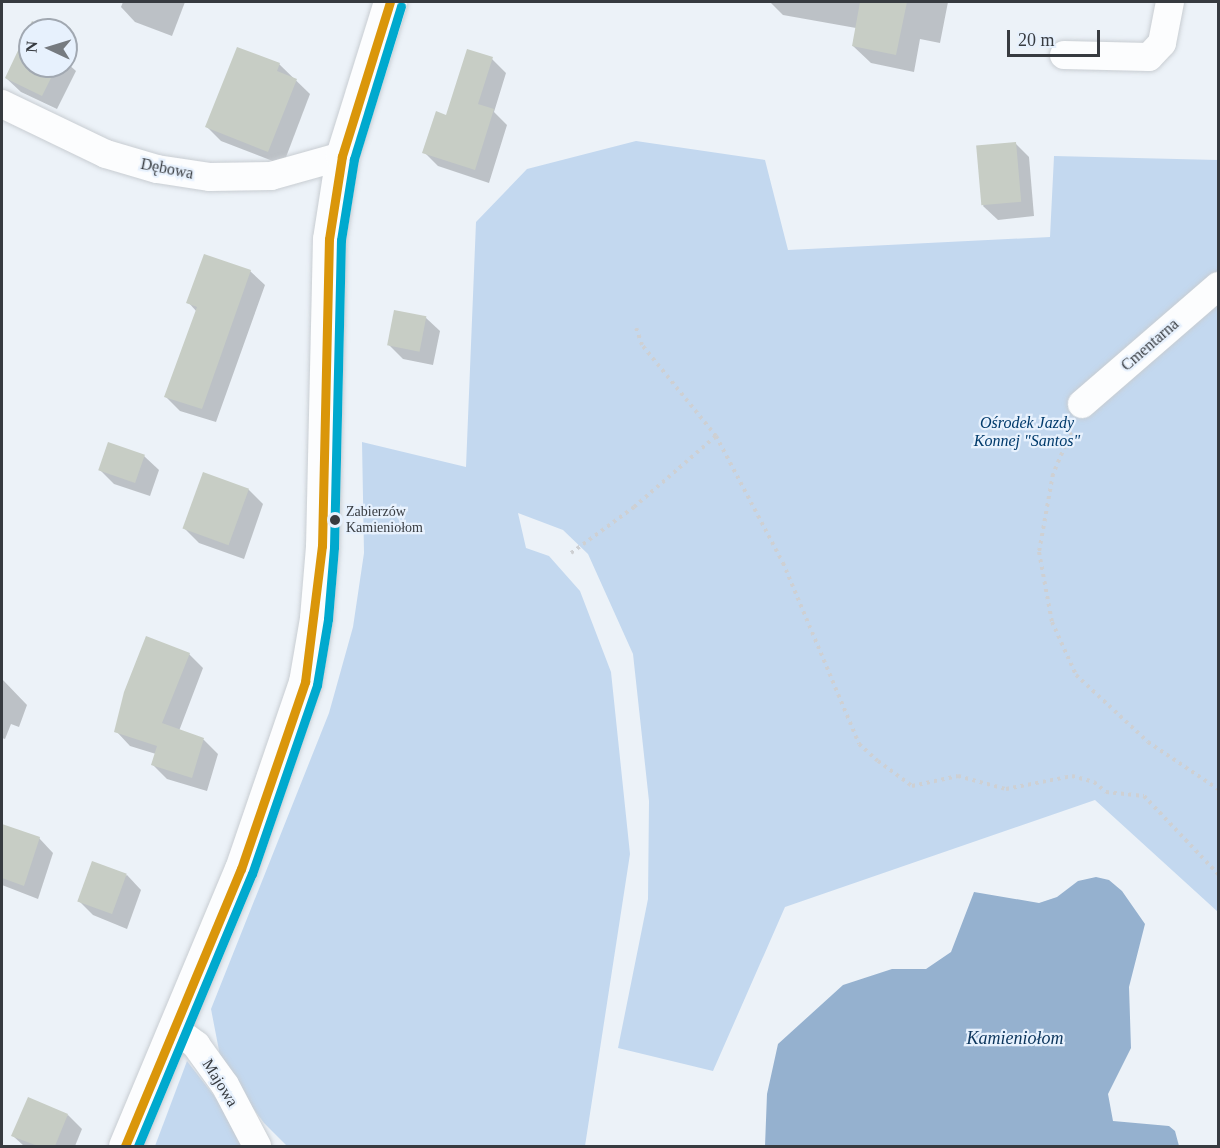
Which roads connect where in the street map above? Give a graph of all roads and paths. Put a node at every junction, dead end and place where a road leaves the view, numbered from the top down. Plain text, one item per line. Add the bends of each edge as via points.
1 (1170, 2) edge
2 (381, 5) edge
3 (1064, 55) dead end
4 (2, 104) edge
5 (342, 156) junction
6 (1218, 286) edge
7 (636, 328) dead end
8 (1082, 404) joint
9 (716, 436) junction
10 (571, 553) dead end
11 (1218, 789) edge
12 (1218, 874) edge
13 (173, 1028) junction
14 (125, 1146) edge
15 (256, 1146) edge

1 - 3 street via 1162,43 1149,57
2 - 5 main road
4 - 5 street, Dębowa via 106,154 210,177 271,176
5 - 13 main road via 329,239 324,324 322,546 305,682 241,869
6 - 8 street, Cmentarna
7 - 9 path via 642,345
8 - 11 path via 1053,474 1039,552 1052,622 1076,675 1148,742
9 - 10 path via 634,507
9 - 12 path via 783,563 860,744 878,761 912,786 958,776 1006,789 1072,776 1094,782 1106,792 1144,796
13 - 14 main road
13 - 15 street, Majowa via 196,1045 225,1085

